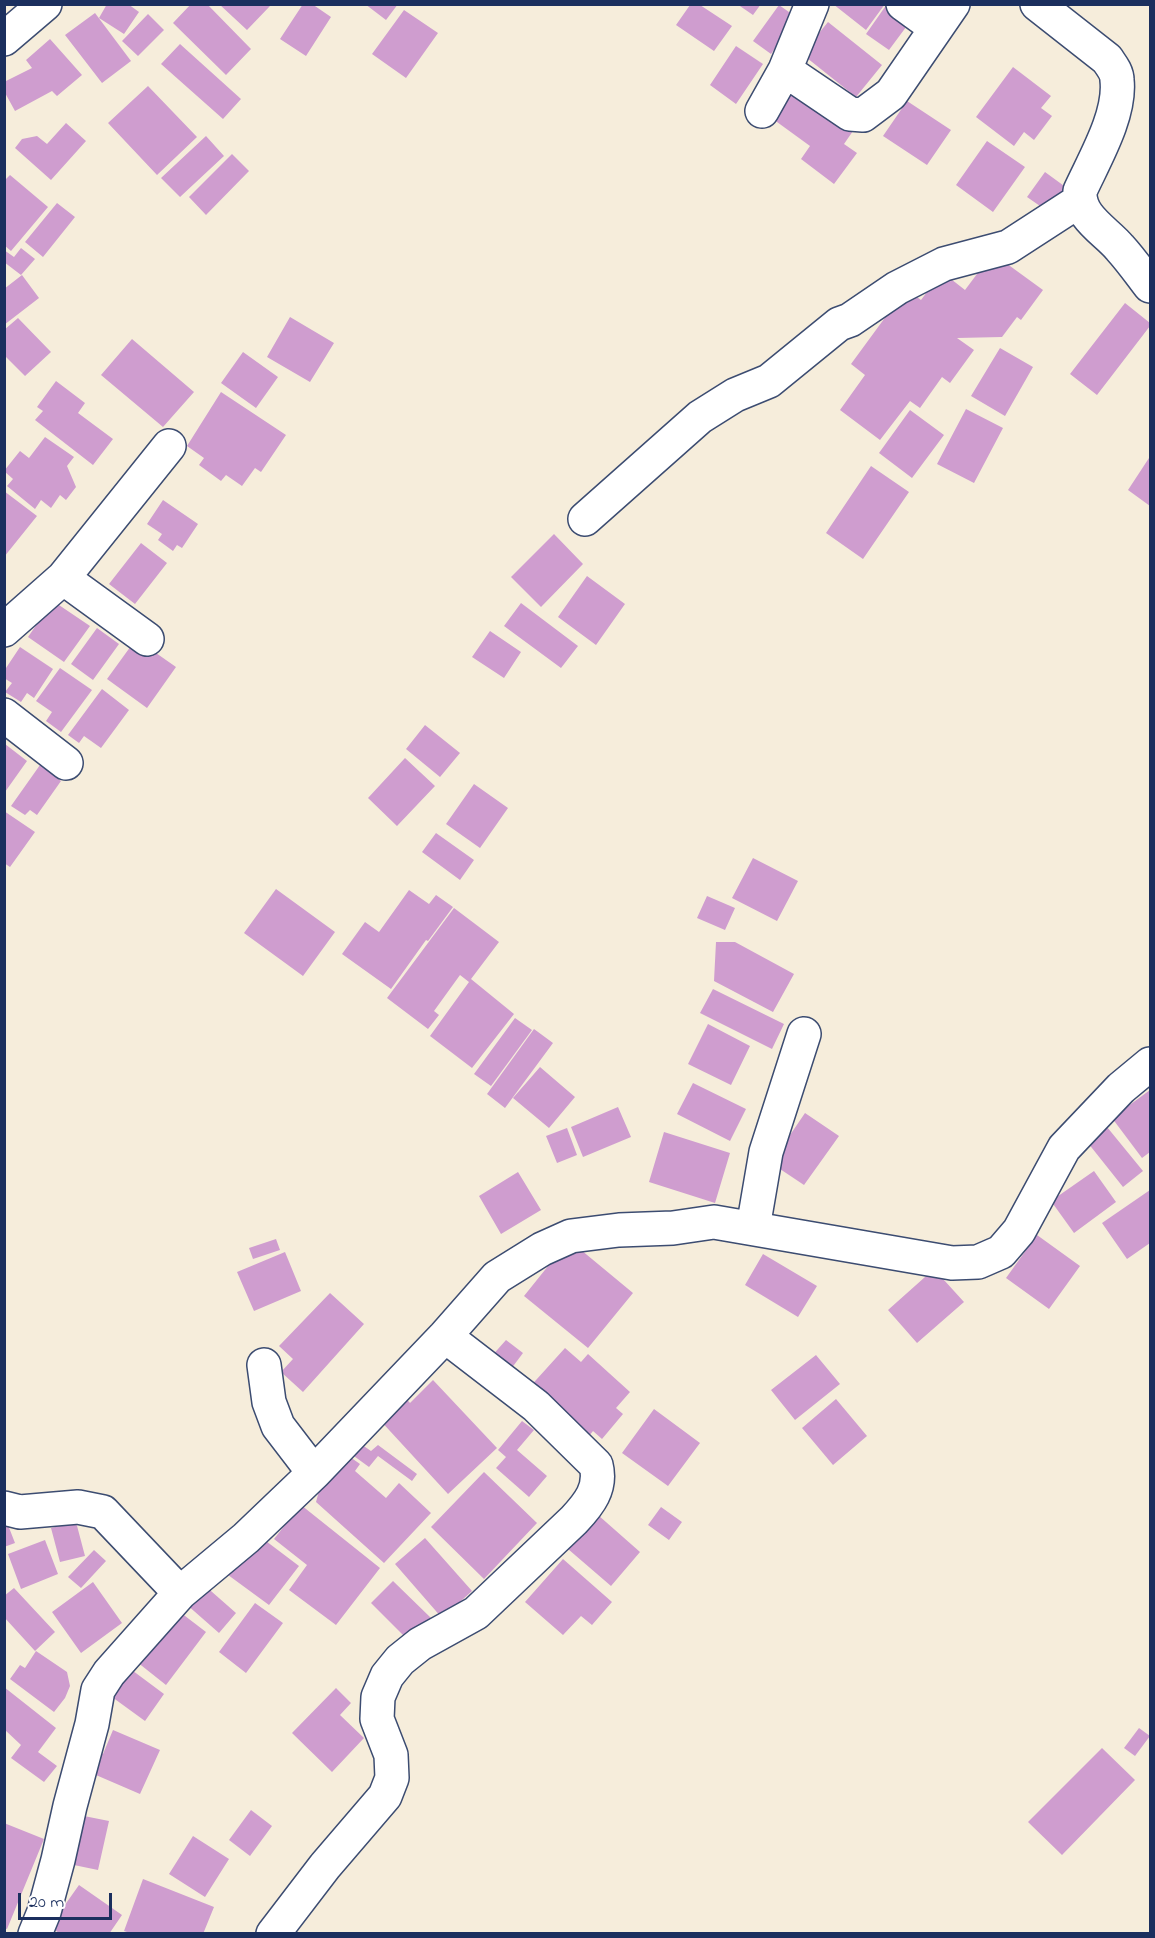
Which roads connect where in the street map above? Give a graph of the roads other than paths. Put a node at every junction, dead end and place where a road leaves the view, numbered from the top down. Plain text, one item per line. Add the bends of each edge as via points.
1 (45, 4) edge
2 (812, 4) edge
3 (903, 4) edge
4 (1037, 4) edge
5 (944, 16) edge
6 (4, 39) edge
7 (785, 70) junction
8 (762, 111) dead end
9 (1079, 201) junction
10 (1150, 286) edge
11 (169, 446) dead end
12 (585, 519) dead end
13 (63, 578) junction
14 (4, 630) edge
15 (147, 639) dead end
16 (4, 715) edge
17 (66, 763) dead end
18 (804, 1034) dead end
19 (1150, 1064) edge
20 (753, 1228) junction
21 (445, 1336) junction
22 (264, 1365) dead end
23 (314, 1473) junction
24 (4, 1508) edge
25 (180, 1593) junction
26 (35, 1934) edge
27 (273, 1934) edge

1 - 6 street
2 - 7 street
3 - 5 street
4 - 9 street via 1107,59 1117,80 1115,111
5 - 7 street via 891,94 863,115 850,114
7 - 8 street
9 - 10 street via 1089,218 1119,246
9 - 12 street via 1008,247 944,264 830,329 769,381 735,395 700,417
11 - 13 street
13 - 14 street
13 - 15 street
16 - 17 street
18 - 20 street via 766,1152
19 - 20 street via 1120,1088 1064,1148 1019,1231 1001,1252 978,1262 951,1263
20 - 21 street via 714,1222 571,1236 497,1277
21 - 23 street
21 - 27 street via 536,1406 596,1465 596,1489 574,1520 476,1613 420,1644 400,1659 387,1676 378,1697 377,1719 391,1755 392,1778 385,1796
22 - 23 street via 269,1402 278,1426
23 - 25 street via 246,1538
24 - 25 street via 20,1512 78,1507 104,1512
25 - 26 street via 98,1690 58,1860

